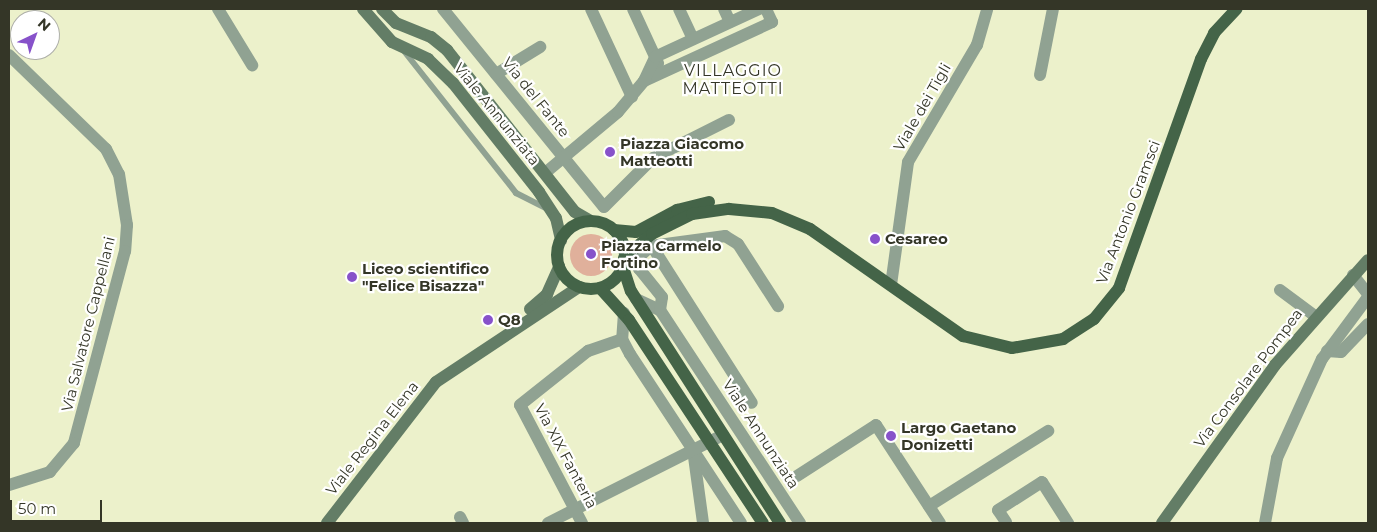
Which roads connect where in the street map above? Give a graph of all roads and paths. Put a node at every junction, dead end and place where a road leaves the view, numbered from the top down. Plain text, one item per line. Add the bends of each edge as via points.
1 (218, 9) edge
2 (364, 9) edge
3 (382, 9) edge
4 (443, 9) edge
5 (591, 9) edge
6 (633, 9) edge
7 (679, 9) edge
8 (724, 9) edge
9 (759, 9) edge
10 (766, 9) edge
11 (987, 9) edge
12 (1053, 9) edge
13 (1236, 9) edge
14 (730, 22) junction
15 (421, 33) junction
16 (693, 39) junction
17 (540, 47) dead end
18 (402, 48) junction
19 (418, 53) junction
20 (9, 55) edge
21 (655, 56) junction
22 (252, 65) dead end
23 (662, 72) junction
24 (496, 74) junction
25 (1040, 75) dead end
26 (644, 81) junction
27 (632, 97) junction
28 (729, 120) dead end
29 (564, 157) junction
30 (545, 173) junction
31 (551, 210) junction
32 (589, 220) junction
33 (614, 230) junction
34 (561, 240) junction
35 (649, 242) junction
36 (1368, 260) edge
37 (623, 262) junction
38 (859, 262) junction
39 (559, 267) junction
40 (1353, 275) junction
41 (891, 285) junction
42 (579, 286) junction
43 (600, 288) junction
44 (1280, 290) dead end
45 (1368, 295) edge
46 (636, 299) junction
47 (778, 306) dead end
48 (660, 310) junction
49 (624, 313) junction
50 (1315, 316) junction
51 (519, 323) junction
52 (1368, 324) edge
53 (622, 339) junction
54 (1327, 351) junction
55 (752, 403) dead end
56 (1048, 431) dead end
57 (723, 435) junction
58 (710, 442) junction
59 (693, 450) junction
60 (797, 476) dead end
61 (9, 485) edge
62 (783, 497) junction
63 (769, 506) junction
64 (929, 506) junction
65 (575, 510) junction
66 (944, 520) edge
67 (1006, 522) dead end
68 (327, 523) edge
69 (548, 523) edge
70 (582, 523) edge
71 (703, 523) edge
72 (741, 523) edge
73 (763, 523) edge
74 (780, 523) edge
75 (800, 523) edge
76 (1068, 523) edge
77 (1162, 523) edge
78 (1264, 523) edge

1 - 22 street
2 - 18 main road, Viale Annunziata
3 - 15 main road, Viale Annunziata via 396,23
4 - 24 street, Via del Fante
5 - 27 street
6 - 21 street
7 - 16 street
8 - 14 street
9 - 14 street
10 - 23 street via 772,22
11 - 41 street, Viale dei Tigli via 977,45 908,162
12 - 25 street
13 - 41 main road, Via Antonio Gramsci via 1208,42 1125,275 1094,320 1050,343 998,346 954,331
14 - 16 street
15 - 19 main road via 413,40
15 - 30 main road, Viale Annunziata via 447,50
16 - 21 street
17 - 24 street
18 - 19 main road, Viale Annunziata
18 - 31 lane via 516,193
19 - 31 main road, Viale Annunziata via 453,83
20 - 61 street, Via Salvatore Cappellani via 106,150 119,174 127,225 122,264 74,443 50,472
21 - 23 street
21 - 26 street
23 - 26 street
24 - 29 street, Via del Fante
26 - 27 street
27 - 29 street
28 - 29 street, Via del Fante via 653,158 604,207
29 - 30 street
30 - 32 main road, Viale Annunziata via 575,212
31 - 34 main road, Viale Annunziata
32 - 33 main road
32 - 34 main road via 572,227
33 - 37 main road
33 - 38 main road, Via Antonio Gramsci via 636,232 698,203 751,202 781,207 806,218 851,250
34 - 39 main road
35 - 37 main road, Via Antonio Gramsci
35 - 38 main road, Via Antonio Gramsci via 700,212 760,211 794,220
35 - 47 street via 730,237
35 - 48 street, Viale Annunziata via 638,264 647,284 662,297
35 - 55 street
36 - 40 main road, Via Consolare Pompea
37 - 43 main road via 614,280
37 - 46 main road
38 - 41 main road, Via Antonio Gramsci
39 - 42 main road
39 - 51 main road via 547,294
40 - 45 street
40 - 50 main road, Via Consolare Pompea
42 - 43 main road
42 - 51 main road
43 - 49 main road
44 - 50 street
45 - 54 street
46 - 48 street
46 - 57 main road
48 - 62 street, Viale Annunziata
49 - 53 street
49 - 58 main road
50 - 77 main road, Via Consolare Pompea
51 - 68 main road, Viale Regina Elena via 449,372 421,398
52 - 54 street via 1341,352
53 - 59 street
53 - 65 street, Via XIX Fanteria via 588,351 520,404
54 - 78 street via 1278,458
56 - 64 street
57 - 58 street
57 - 63 main road
58 - 59 street
58 - 73 main road
59 - 65 street
59 - 71 street
59 - 72 street
60 - 64 street via 876,425
62 - 63 street
62 - 75 street, Viale Annunziata
63 - 74 main road
64 - 66 street
65 - 69 street
65 - 70 street, Via XIX Fanteria
67 - 76 street via 998,510 1042,482

